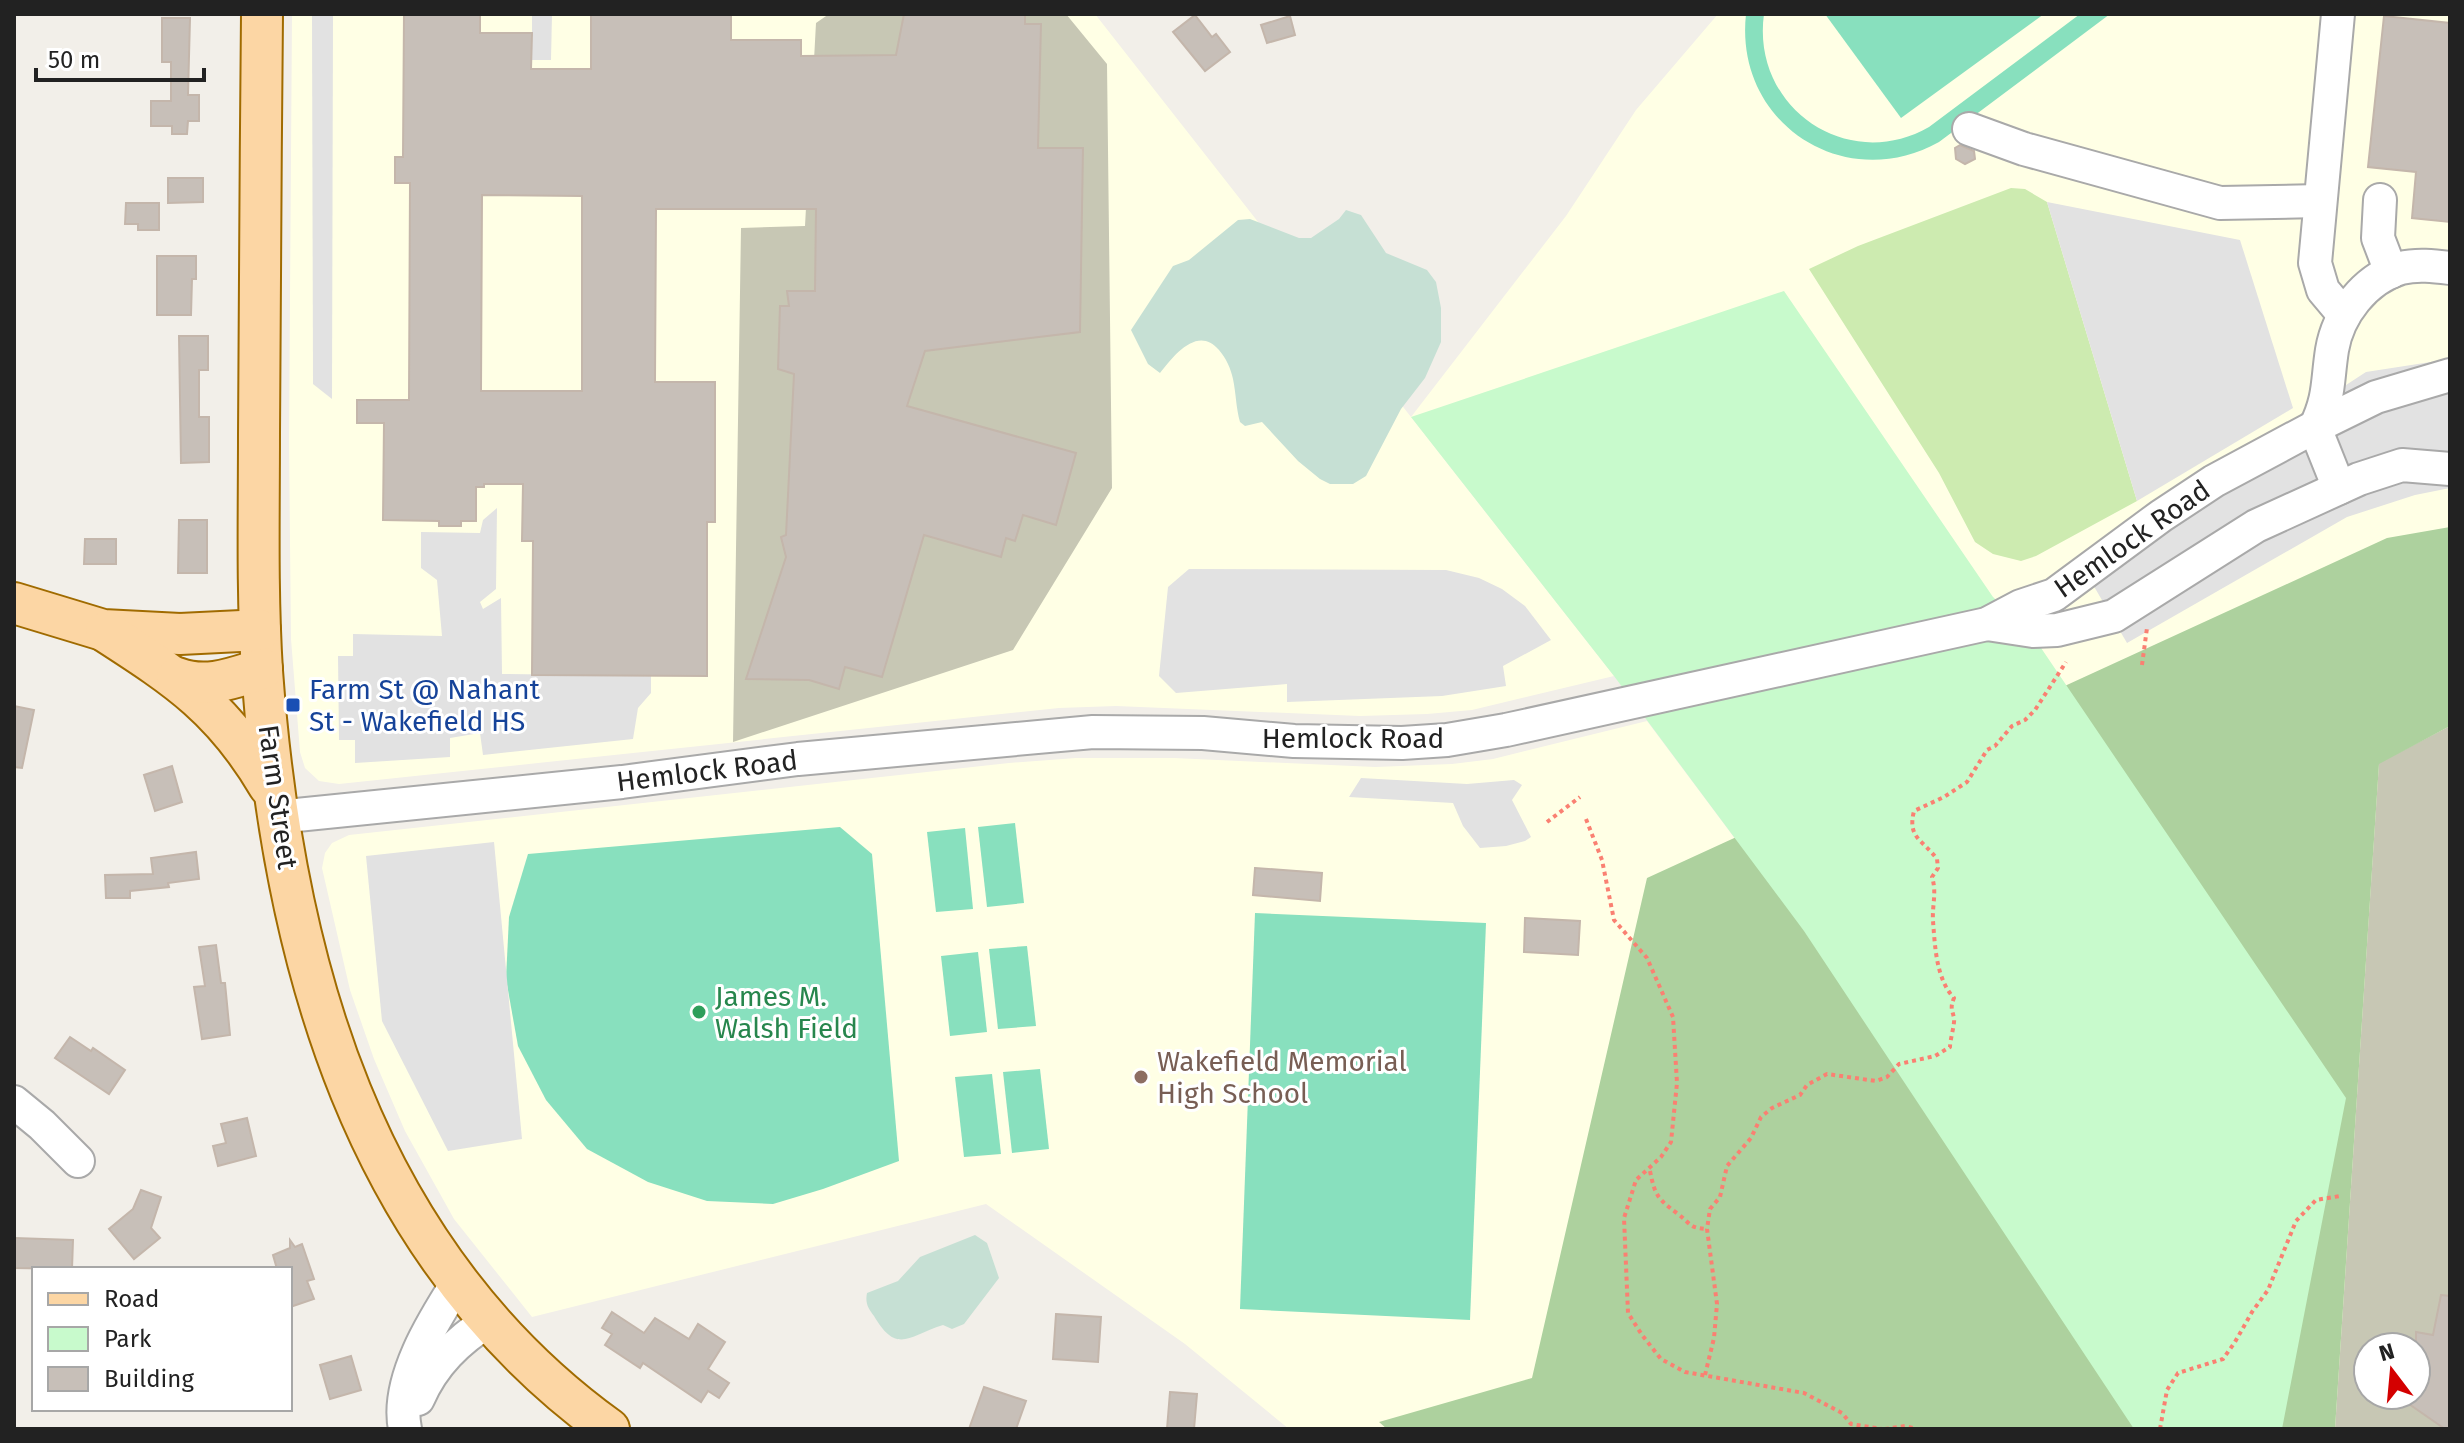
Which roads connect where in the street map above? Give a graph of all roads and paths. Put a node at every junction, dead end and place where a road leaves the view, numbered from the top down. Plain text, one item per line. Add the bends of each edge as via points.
1 (262, 14) edge
2 (2338, 14) edge
3 (1969, 129) dead end
4 (2380, 200) dead end
5 (2320, 201) junction
6 (2450, 268) edge
7 (2391, 272) junction
8 (2344, 315) junction
9 (2450, 375) edge
10 (2315, 428) junction
11 (2450, 469) edge
12 (2339, 488) junction
13 (14, 603) edge
14 (1987, 624) junction
15 (103, 630) junction
16 (260, 630) junction
17 (2066, 662) dead end
18 (262, 669) junction
19 (177, 678) junction
20 (1580, 797) dead end
21 (276, 806) junction
22 (1586, 819) dead end
23 (1547, 822) dead end
24 (14, 1102) edge
25 (78, 1161) dead end
26 (1650, 1169) junction
27 (2340, 1196) dead end
28 (1707, 1229) junction
29 (458, 1282) junction
30 (490, 1320) junction
31 (1705, 1375) junction
32 (407, 1429) edge
33 (609, 1429) edge
34 (1883, 1429) edge
35 (1917, 1429) edge
36 (2160, 1429) edge

1 - 16 main road, Farm Street
2 - 5 street
3 - 5 street via 2220,203
4 - 7 street via 2378,238
5 - 8 street via 2317,273
6 - 7 street via 2416,266
7 - 8 street
8 - 10 street via 2332,351 2326,404
9 - 10 street, Hemlock Road via 2376,397
10 - 12 street
10 - 14 street, Hemlock Road via 2214,481 2054,595
11 - 12 street via 2402,465
12 - 14 street via 2256,526 2114,616 2057,630
13 - 15 main road
14 - 21 street, Hemlock Road via 1447,740 1370,743 1093,732 798,759 606,784
15 - 16 main road
15 - 19 main road
16 - 18 main road, Farm Street
17 - 28 path via 2031,715 1987,750 1967,782 1914,811 1913,832 1937,859 1933,918 1936,958 1945,989 1954,998 1950,1047 1899,1064 1882,1079 1827,1074 1772,1108 1727,1166
18 - 19 main road via 210,683
18 - 21 main road, Farm Street
19 - 21 main road via 240,740
20 - 23 path
21 - 29 main road, Farm Street via 311,975 341,1068 384,1166
22 - 26 path via 1602,860 1614,920 1647,958 1673,1017 1677,1083 1671,1142
24 - 25 street
26 - 28 path via 1655,1194 1666,1207 1692,1228
26 - 31 path via 1636,1180 1624,1218 1628,1313 1661,1359 1685,1372
27 - 36 path via 2316,1200 2296,1221 2268,1290 2223,1359 2178,1373 2167,1390
28 - 31 path via 1717,1304
29 - 30 main road, Farm Street
29 - 32 street via 410,1376 402,1406
30 - 32 street via 443,1358 421,1392
30 - 33 main road, Farm Street via 567,1396
31 - 34 path via 1804,1393 1842,1413 1851,1424
34 - 35 path

